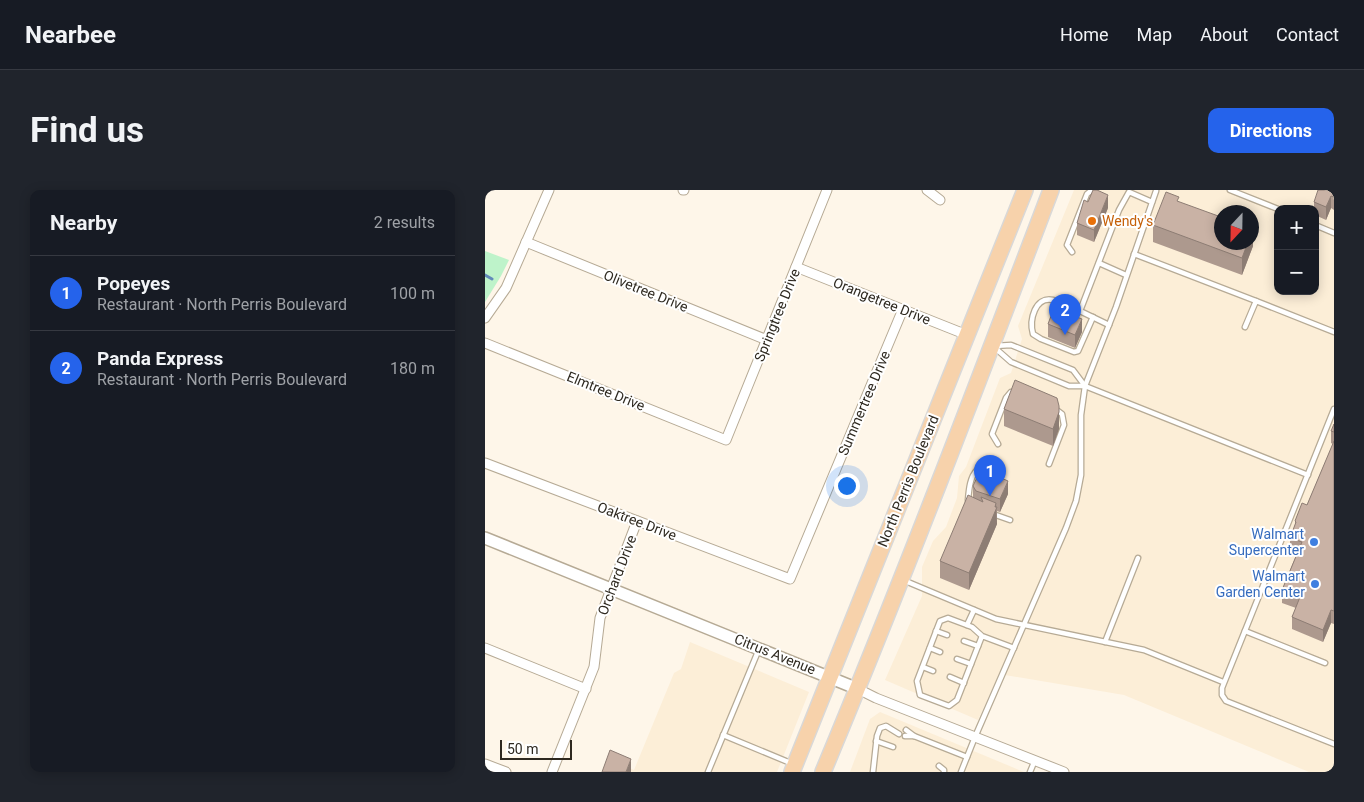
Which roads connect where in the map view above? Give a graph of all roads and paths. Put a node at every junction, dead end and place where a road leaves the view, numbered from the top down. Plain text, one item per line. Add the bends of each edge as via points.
1 (549, 190) edge
2 (827, 190) edge
3 (927, 190) edge
4 (1025, 190) edge
5 (1051, 190) edge
6 (1092, 190) edge
7 (1230, 190) edge
8 (1128, 191) edge
9 (1156, 191) edge
10 (940, 200) dead end
11 (1152, 202) junction
12 (1274, 208) edge
13 (1319, 226) edge
14 (1334, 232) edge
15 (525, 242) junction
16 (1072, 252) dead end
17 (1134, 254) junction
18 (1099, 263) junction
19 (796, 267) junction
20 (1126, 275) junction
21 (1053, 300) dead end
22 (1256, 301) junction
23 (903, 309) junction
24 (1093, 317) junction
25 (485, 318) edge
26 (1109, 325) junction
27 (1245, 327) dead end
28 (1334, 332) edge
29 (967, 336) junction
30 (767, 340) junction
31 (485, 343) edge
32 (993, 346) junction
33 (1085, 386) junction
34 (1016, 393) edge
35 (1051, 407) edge
36 (1334, 409) edge
37 (726, 440) joint
38 (998, 444) dead end
39 (485, 463) edge
40 (1049, 464) dead end
41 (989, 470) edge
42 (1308, 475) junction
43 (971, 506) edge
44 (987, 512) edge
45 (1010, 520) dead end
46 (637, 521) junction
47 (485, 538) edge
48 (1138, 558) dead end
49 (790, 579) joint
50 (902, 580) junction
51 (612, 589) junction
52 (974, 610) junction
53 (967, 625) junction
54 (1024, 625) junction
55 (937, 631) junction
56 (1245, 631) junction
57 (947, 634) dead end
58 (982, 636) junction
59 (964, 641) dead end
60 (1105, 642) junction
61 (978, 646) junction
62 (485, 648) edge
63 (759, 648) junction
64 (930, 648) junction
65 (1014, 648) junction
66 (940, 652) dead end
67 (957, 659) dead end
68 (1325, 662) dead end
69 (971, 664) junction
70 (923, 667) junction
71 (933, 671) dead end
72 (830, 676) junction
73 (949, 678) dead end
74 (1223, 682) junction
75 (964, 683) junction
76 (586, 689) junction
77 (858, 689) junction
78 (891, 728) junction
79 (901, 728) dead end
80 (906, 730) dead end
81 (899, 734) dead end
82 (723, 736) junction
83 (905, 736) dead end
84 (914, 736) junction
85 (975, 737) junction
86 (876, 741) junction
87 (1334, 744) edge
88 (893, 747) dead end
89 (967, 757) junction
90 (1035, 760) junction
91 (485, 764) edge
92 (939, 766) dead end
93 (793, 768) edge
94 (506, 772) edge
95 (552, 772) edge
96 (708, 772) edge
97 (823, 772) edge
98 (874, 772) edge
99 (945, 772) edge
100 (961, 772) edge
101 (1030, 772) edge
102 (1064, 772) edge

1 - 15 street
2 - 19 street, Springtree Drive
3 - 10 street
4 - 29 main road, North Perris Boulevard
5 - 32 main road
6 - 16 lane via 1087,194 1067,246
7 - 12 lane
8 - 11 lane
8 - 18 lane
9 - 11 lane
11 - 17 lane
13 - 14 lane
15 - 25 street via 506,288
15 - 30 street, Olivetree Drive
17 - 20 lane
17 - 22 lane
18 - 20 lane
18 - 24 lane via 1081,311
19 - 23 street, Orangetree Drive
19 - 30 street, Springtree Drive
20 - 26 lane
21 - 24 lane via 1042,301 1033,315 1033,334 1041,339 1078,351
22 - 27 lane
22 - 28 lane
23 - 29 street, Orangetree Drive
23 - 49 street, Summertree Drive
24 - 26 lane
26 - 33 lane
29 - 32 main road
29 - 72 main road, North Perris Boulevard
30 - 37 street, Springtree Drive
31 - 37 street, Elmtree Drive
32 - 33 lane via 1011,362 1069,386
32 - 33 lane via 1011,345 1073,370
32 - 50 main road
33 - 42 lane
33 - 54 lane via 1081,415 1081,474 1076,501
34 - 38 lane via 1008,394 992,434
35 - 40 lane via 1062,414 1064,425
36 - 42 lane
39 - 46 street, Oaktree Drive
41 - 43 lane via 977,470 972,477 968,499
42 - 56 lane
44 - 45 lane
46 - 49 street, Oaktree Drive
46 - 51 street, Orchard Drive
47 - 51 street, Citrus Avenue
48 - 60 lane
50 - 52 lane
50 - 77 main road
51 - 63 street, Citrus Avenue
51 - 76 street, Orchard Drive via 600,618 594,667
52 - 53 lane
52 - 54 lane
53 - 55 lane via 948,618 940,621
53 - 58 lane
54 - 60 lane
54 - 65 lane
55 - 57 lane
55 - 64 lane
56 - 68 lane
56 - 74 lane
58 - 61 lane
58 - 65 lane
59 - 61 lane
60 - 74 lane via 1145,650
61 - 69 lane
62 - 76 street
63 - 72 street, Citrus Avenue
63 - 82 lane
64 - 66 lane
64 - 70 lane
65 - 85 lane
67 - 69 lane
69 - 75 lane
70 - 71 lane
70 - 75 lane via 917,681 920,695 949,706 957,700
72 - 77 street, Citrus Avenue
72 - 93 main road, North Perris Boulevard
73 - 75 lane
74 - 87 lane via 1221,688 1226,701
76 - 95 street, Orchard Drive
77 - 85 street, Citrus Avenue
77 - 97 main road
78 - 79 lane
78 - 81 lane
78 - 86 lane via 880,728
80 - 84 lane
82 - 93 lane
82 - 96 lane
83 - 84 lane
84 - 89 lane
85 - 89 lane
85 - 90 street, Citrus Avenue
86 - 88 lane
86 - 98 lane
89 - 100 lane
90 - 101 lane
90 - 102 street, Citrus Avenue
91 - 94 street
92 - 99 lane

